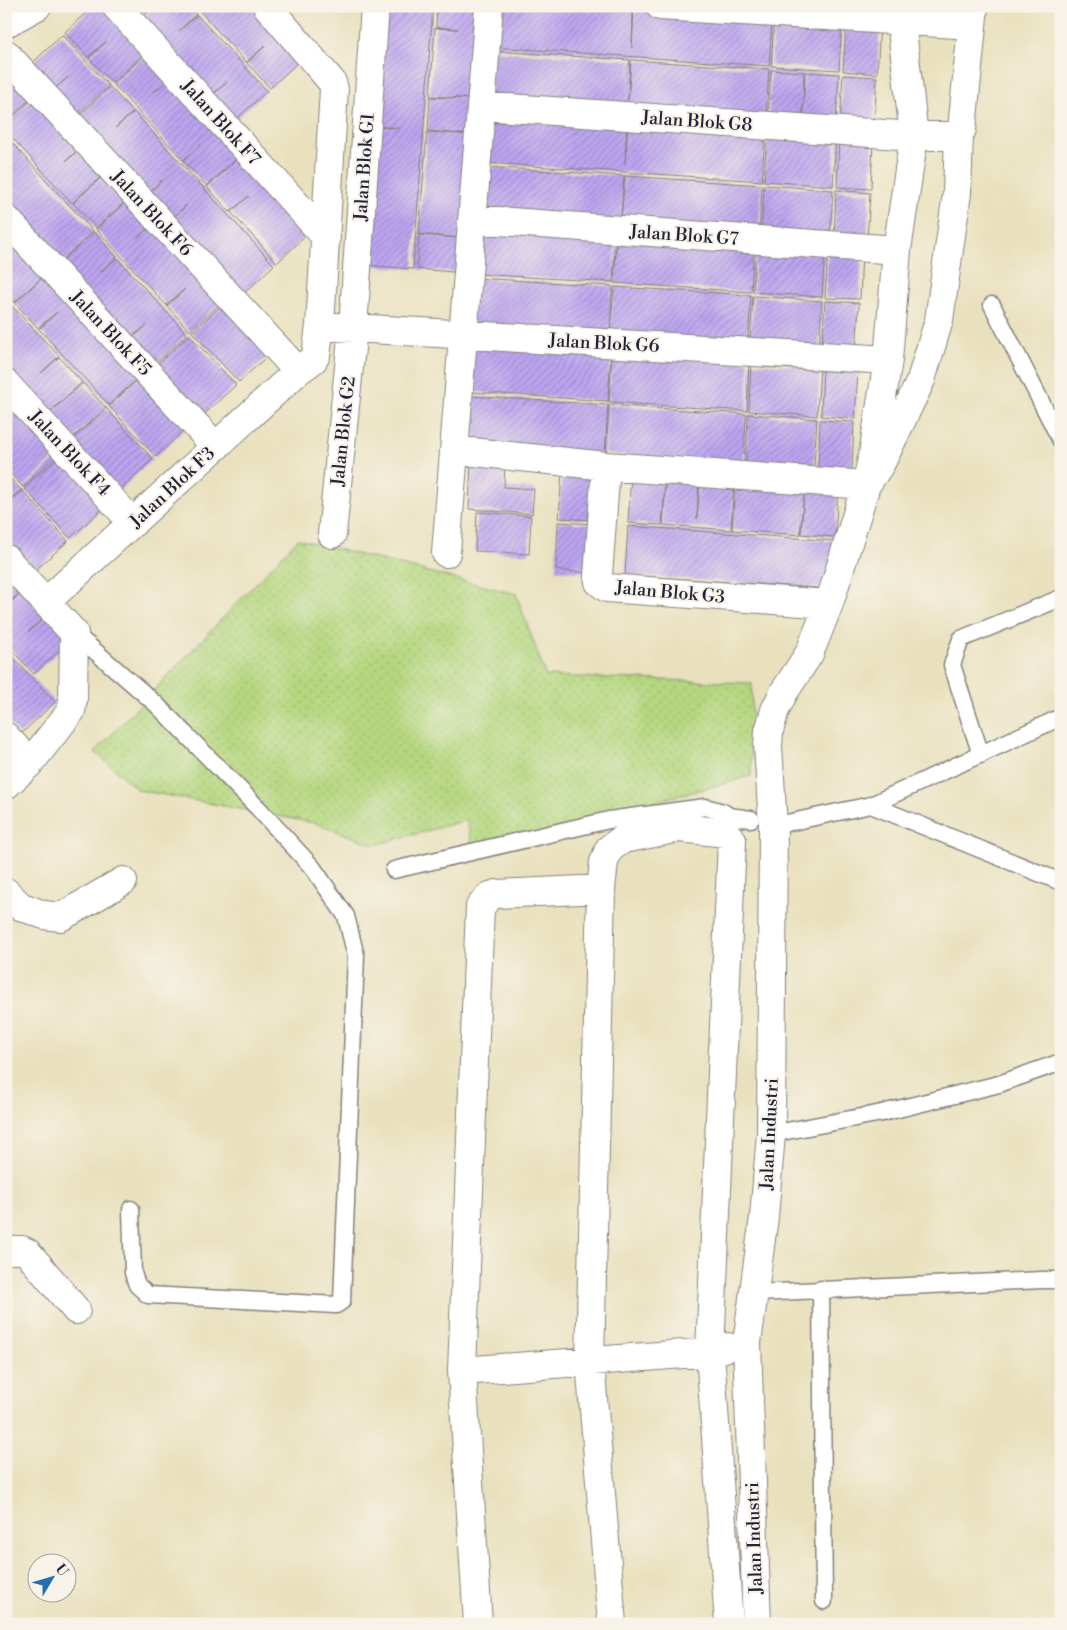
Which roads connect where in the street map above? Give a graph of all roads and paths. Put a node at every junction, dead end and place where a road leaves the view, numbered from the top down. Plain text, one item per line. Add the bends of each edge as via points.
1 (37, 6) edge
2 (116, 6) edge
3 (267, 6) edge
4 (374, 6) edge
5 (488, 6) edge
6 (660, 6) edge
7 (718, 9) edge
8 (973, 16) edge
9 (901, 21) junction
10 (6, 23) edge
11 (6, 54) edge
12 (481, 106) junction
13 (914, 136) junction
14 (959, 136) junction
15 (6, 218) edge
16 (472, 219) junction
17 (326, 237) junction
18 (897, 250) junction
19 (992, 305) dead end
20 (320, 326) junction
21 (353, 328) junction
22 (463, 335) junction
23 (886, 368) junction
24 (298, 371) junction
25 (921, 380) junction
26 (6, 384) edge
27 (1061, 441) edge
28 (216, 446) junction
29 (454, 450) junction
30 (606, 466) junction
31 (866, 485) junction
32 (133, 523) junction
33 (332, 534) dead end
34 (446, 553) dead end
35 (6, 559) edge
36 (1061, 598) edge
37 (46, 602) junction
38 (829, 604) junction
39 (74, 633) junction
40 (1061, 718) edge
41 (6, 737) edge
42 (981, 755) junction
43 (30, 763) junction
44 (6, 785) edge
45 (871, 805) junction
46 (762, 823) junction
47 (394, 870) dead end
48 (124, 881) dead end
49 (1061, 882) edge
50 (601, 888) junction
51 (6, 892) edge
52 (1061, 1062) edge
53 (772, 1134) junction
54 (131, 1209) dead end
55 (6, 1250) edge
56 (1061, 1280) edge
57 (821, 1289) junction
58 (754, 1293) junction
59 (76, 1310) dead end
60 (747, 1343) junction
61 (710, 1352) junction
62 (590, 1362) junction
63 (462, 1371) junction
64 (824, 1601) dead end
65 (478, 1624) edge
66 (612, 1624) edge
67 (729, 1624) edge
68 (757, 1624) edge

1 - 10 street
2 - 17 street, Jalan Blok F7
3 - 17 street, Jalan Blok F3 via 332,82 334,89
4 - 21 street, Jalan Blok G1
5 - 12 street
6 - 7 street
7 - 9 street
8 - 9 street
8 - 14 street
9 - 13 street
11 - 24 street, Jalan Blok F6
12 - 13 street, Jalan Blok G8
12 - 16 street
13 - 14 street, Jalan Blok G8
13 - 18 street
14 - 25 street via 957,194 939,320
15 - 28 street, Jalan Blok F5
16 - 18 street, Jalan Blok G7
16 - 22 street
17 - 20 street, Jalan Blok F3
18 - 23 street
19 - 27 lane
20 - 21 street, Jalan Blok G6
20 - 24 street, Jalan Blok F3 via 316,355
21 - 22 street, Jalan Blok G6
21 - 33 street, Jalan Blok G2
22 - 23 street, Jalan Blok G6
22 - 29 street
23 - 25 street, Jalan Blok G6
23 - 31 street via 874,454
24 - 28 street, Jalan Blok F3
25 - 31 street via 881,463
26 - 32 street, Jalan Blok F4
28 - 32 street, Jalan Blok F3
29 - 30 street
29 - 34 street
30 - 31 street
30 - 38 street, Jalan Blok G3 via 598,576 603,586
31 - 38 street, Jalan Industri
32 - 37 street, Jalan Blok F3
35 - 37 street
36 - 42 lane via 962,639 952,665
37 - 39 street
38 - 46 street, Jalan Industri via 809,654 775,710 769,731
39 - 43 street via 71,712
39 - 54 lane via 156,704 313,868 346,916 356,956 342,1300 336,1305 148,1295 138,1285 133,1273
40 - 42 lane
41 - 43 street
42 - 45 lane
43 - 44 street
45 - 46 lane
45 - 49 lane
46 - 47 lane via 704,807 609,820
46 - 53 street, Jalan Industri
48 - 51 street via 61,917 20,906
50 - 61 street via 609,849 623,839 680,828 726,833 732,840
50 - 62 street
50 - 63 street via 497,894 490,896 480,907
52 - 53 lane via 981,1089 882,1113
53 - 58 street, Jalan Industri
55 - 59 street via 28,1253
56 - 57 lane
57 - 58 lane
57 - 64 lane
58 - 60 street, Jalan Industri
60 - 61 street
60 - 68 street, Jalan Industri
61 - 62 street
61 - 67 street
62 - 63 street
62 - 66 street
63 - 65 street

